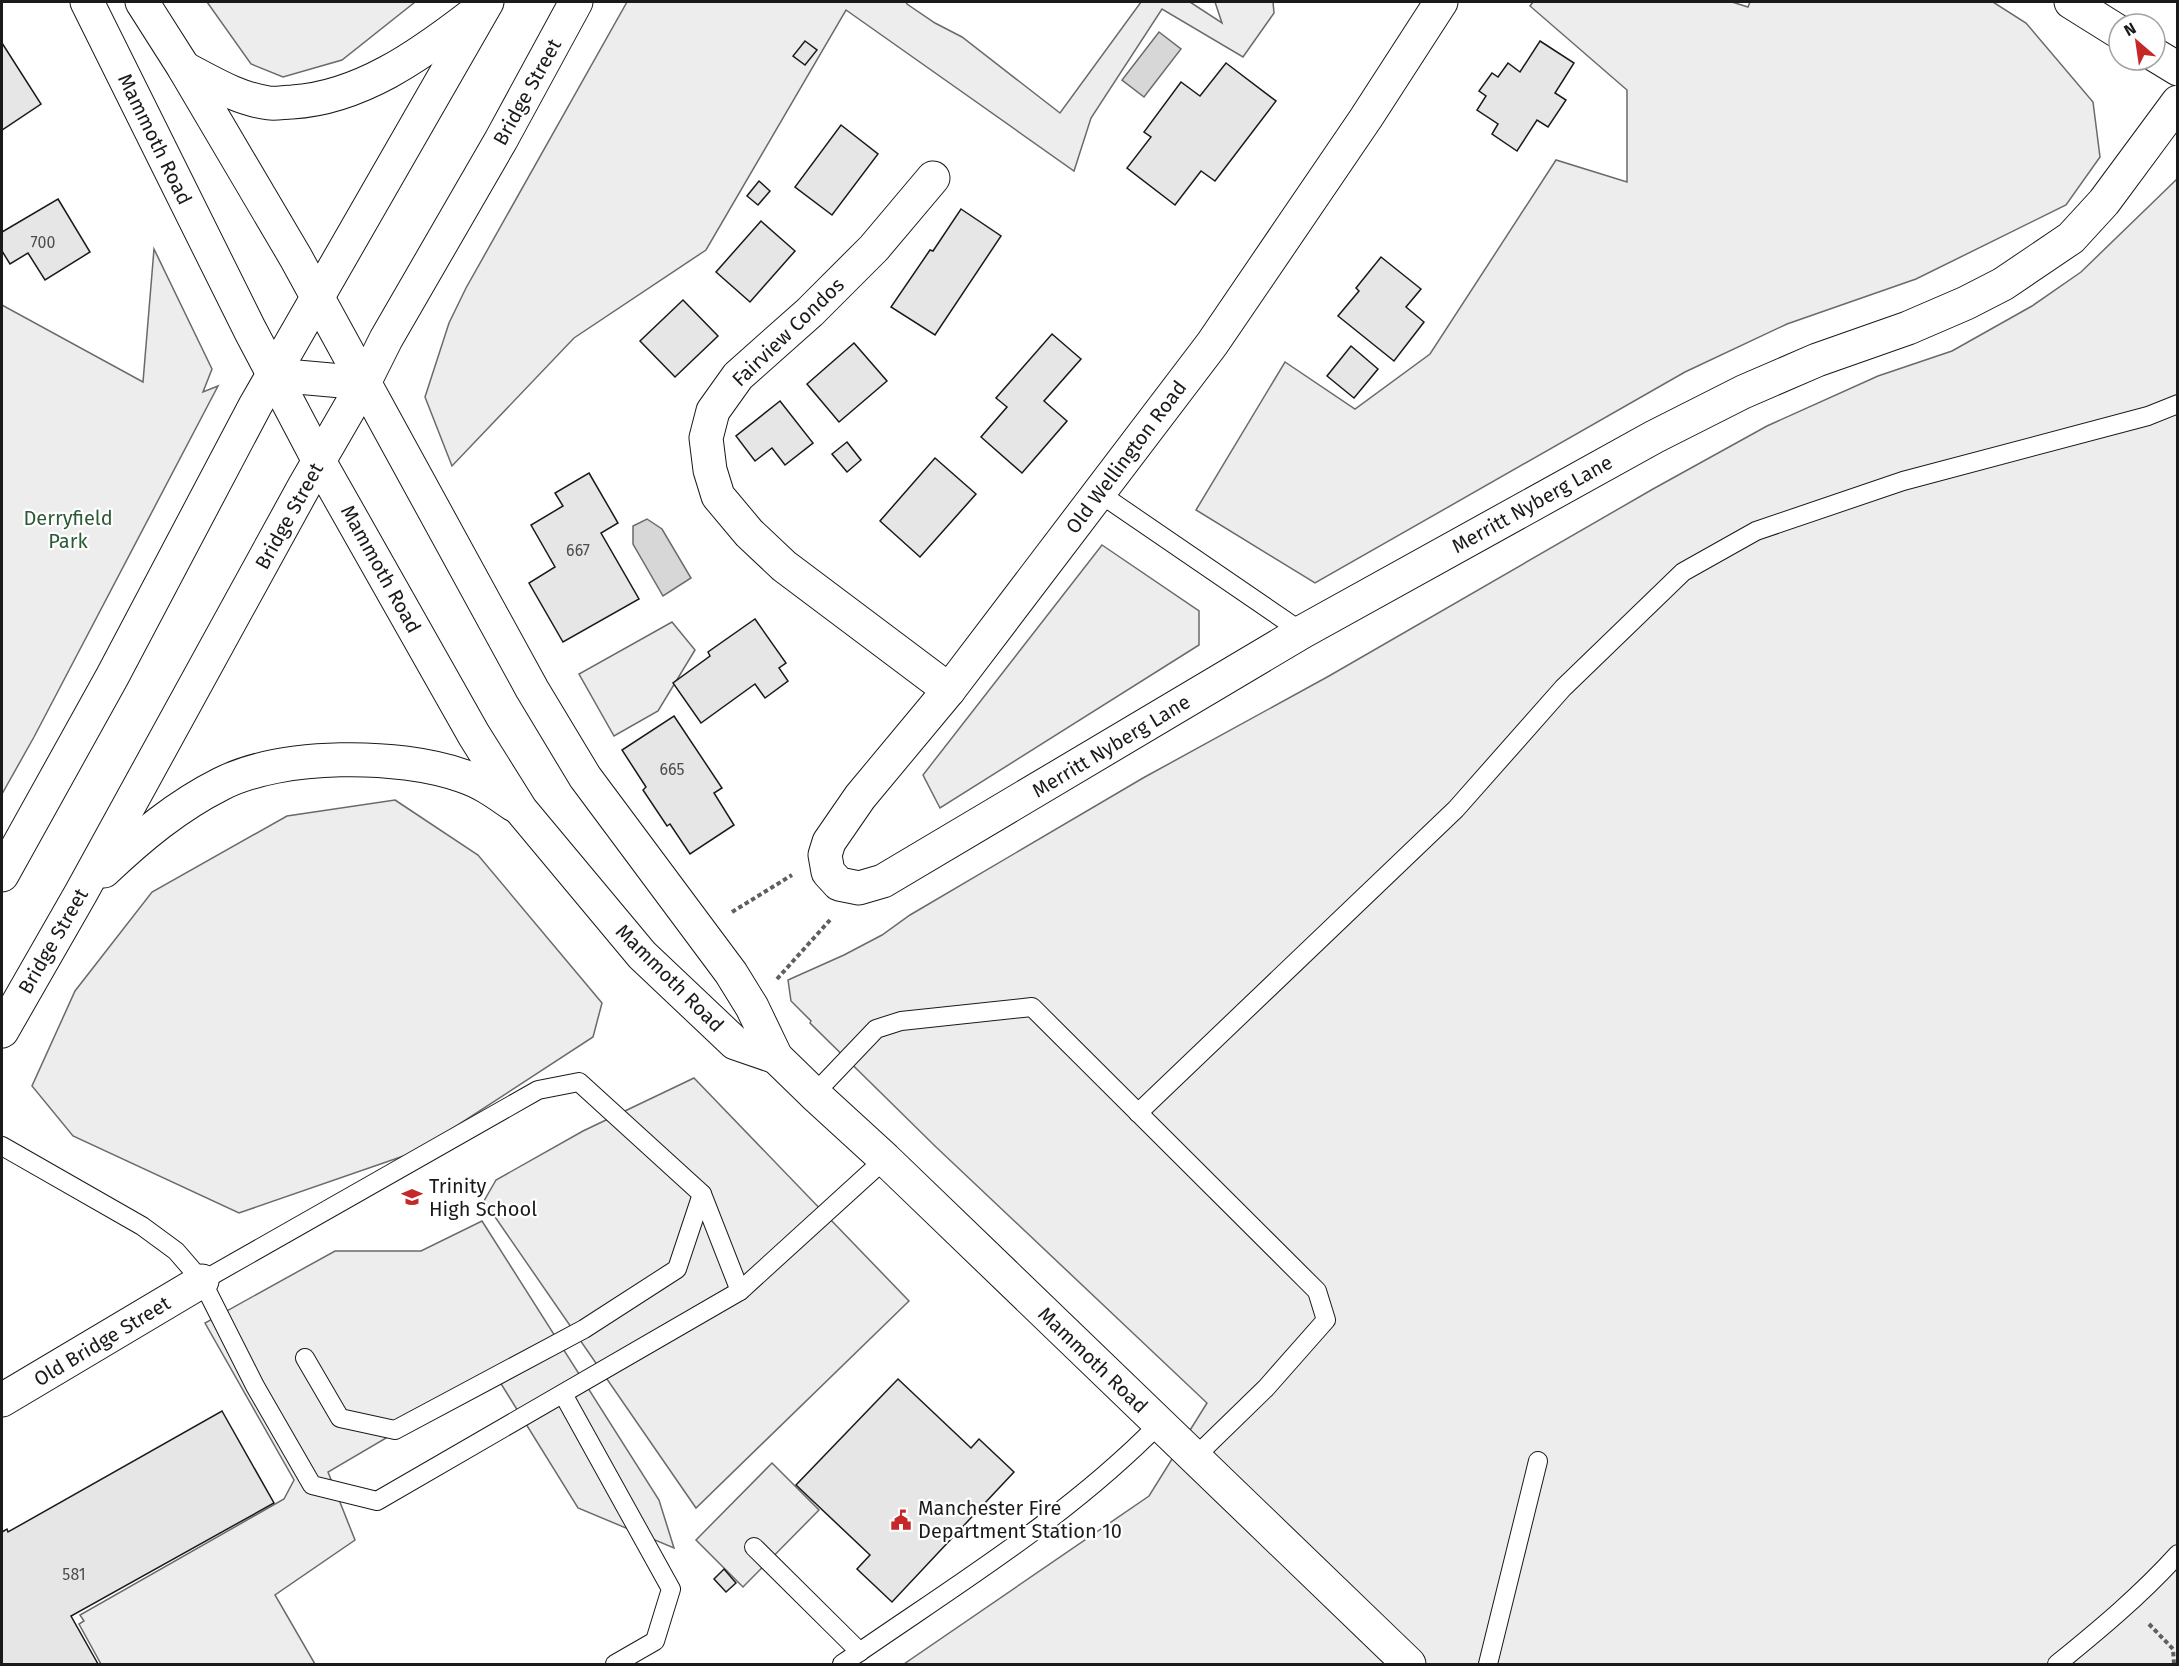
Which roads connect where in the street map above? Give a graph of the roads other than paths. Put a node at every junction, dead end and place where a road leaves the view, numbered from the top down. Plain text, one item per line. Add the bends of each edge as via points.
1 (87, 2) edge
2 (142, 2) edge
3 (576, 2) edge
4 (1441, 2) edge
5 (2071, 2) edge
6 (486, 3) edge
7 (2107, 24) edge
8 (184, 68) junction
9 (2178, 102) edge
10 (933, 178) dead end
11 (318, 299) junction
12 (274, 375) junction
13 (363, 383) junction
14 (2178, 404) edge
15 (319, 461) junction
16 (1099, 493) junction
17 (1302, 632) junction
18 (949, 690) junction
19 (521, 810) junction
20 (825, 855) joint
21 (2, 876) edge
22 (81, 893) junction
23 (2, 1030) edge
24 (776, 1057) junction
25 (814, 1094) junction
26 (1138, 1113) junction
27 (2, 1146) edge
28 (885, 1159) junction
29 (702, 1194) junction
30 (202, 1281) junction
31 (741, 1291) junction
32 (305, 1358) dead end
33 (562, 1394) junction
34 (2, 1400) edge
35 (1160, 1424) junction
36 (1195, 1457) junction
37 (1538, 1461) dead end
38 (754, 1547) dead end
39 (2178, 1554) edge
40 (860, 1652) junction
41 (615, 1665) edge
42 (842, 1665) edge
43 (1409, 1665) edge
44 (1488, 1665) edge
45 (2057, 1665) edge

1 - 12 main road, Mammoth Road
2 - 8 main road, Mammoth Road
3 - 13 main road, Bridge Street
4 - 16 main road, Old Wellington Road via 1212,344
5 - 7 main road
6 - 8 main road via 427,49 376,78 310,101 270,103 231,92
6 - 11 main road
8 - 11 main road, Mammoth Road
9 - 17 main road, Merritt Nyberg Lane via 2104,202 2071,238 2003,284 1908,328 1817,360 1743,392 1653,436
10 - 18 main road, Fairview Condos via 866,256 738,376 713,411 706,438 718,496 749,533 784,566
11 - 12 main road
11 - 13 main road, Mammoth Road
12 - 13 main road
12 - 15 main road, Mammoth Road
12 - 21 main road
13 - 15 main road, Bridge Street
13 - 24 main road, Mammoth Road via 585,777 731,973
14 - 26 lane via 2148,416 1903,481 1756,531 1683,572 1563,688 1456,809
15 - 19 main road, Mammoth Road via 474,735
15 - 22 main road, Bridge Street
16 - 17 lane
16 - 18 main road, Old Wellington Road
17 - 20 main road, Merritt Nyberg Lane via 883,881 859,888 839,884 828,872
18 - 20 main road, Old Wellington Road via 860,798 829,842
19 - 22 main road via 464,776 401,763 355,760 261,768 222,783 181,807 139,838
19 - 24 main road, Mammoth Road via 642,955 735,1043
22 - 23 main road, Bridge Street
24 - 25 main road, Mammoth Road
25 - 26 lane via 876,1029 901,1021 1032,1007
25 - 28 main road, Mammoth Road
26 - 36 lane via 1317,1291 1326,1320 1266,1388
27 - 30 lane via 142,1226 176,1251
28 - 31 lane
28 - 35 main road, Mammoth Road
29 - 30 lane via 579,1082 538,1090
29 - 31 lane
29 - 32 lane via 677,1269 584,1329 395,1430 340,1418
30 - 33 lane via 255,1386 312,1485 377,1501
30 - 34 main road, Old Bridge Street
31 - 33 lane
33 - 41 lane via 671,1589 655,1641
35 - 36 main road, Mammoth Road
35 - 40 lane via 1122,1462 1024,1540
36 - 43 main road, Mammoth Road
37 - 44 lane
38 - 40 lane
39 - 45 lane
40 - 42 lane

